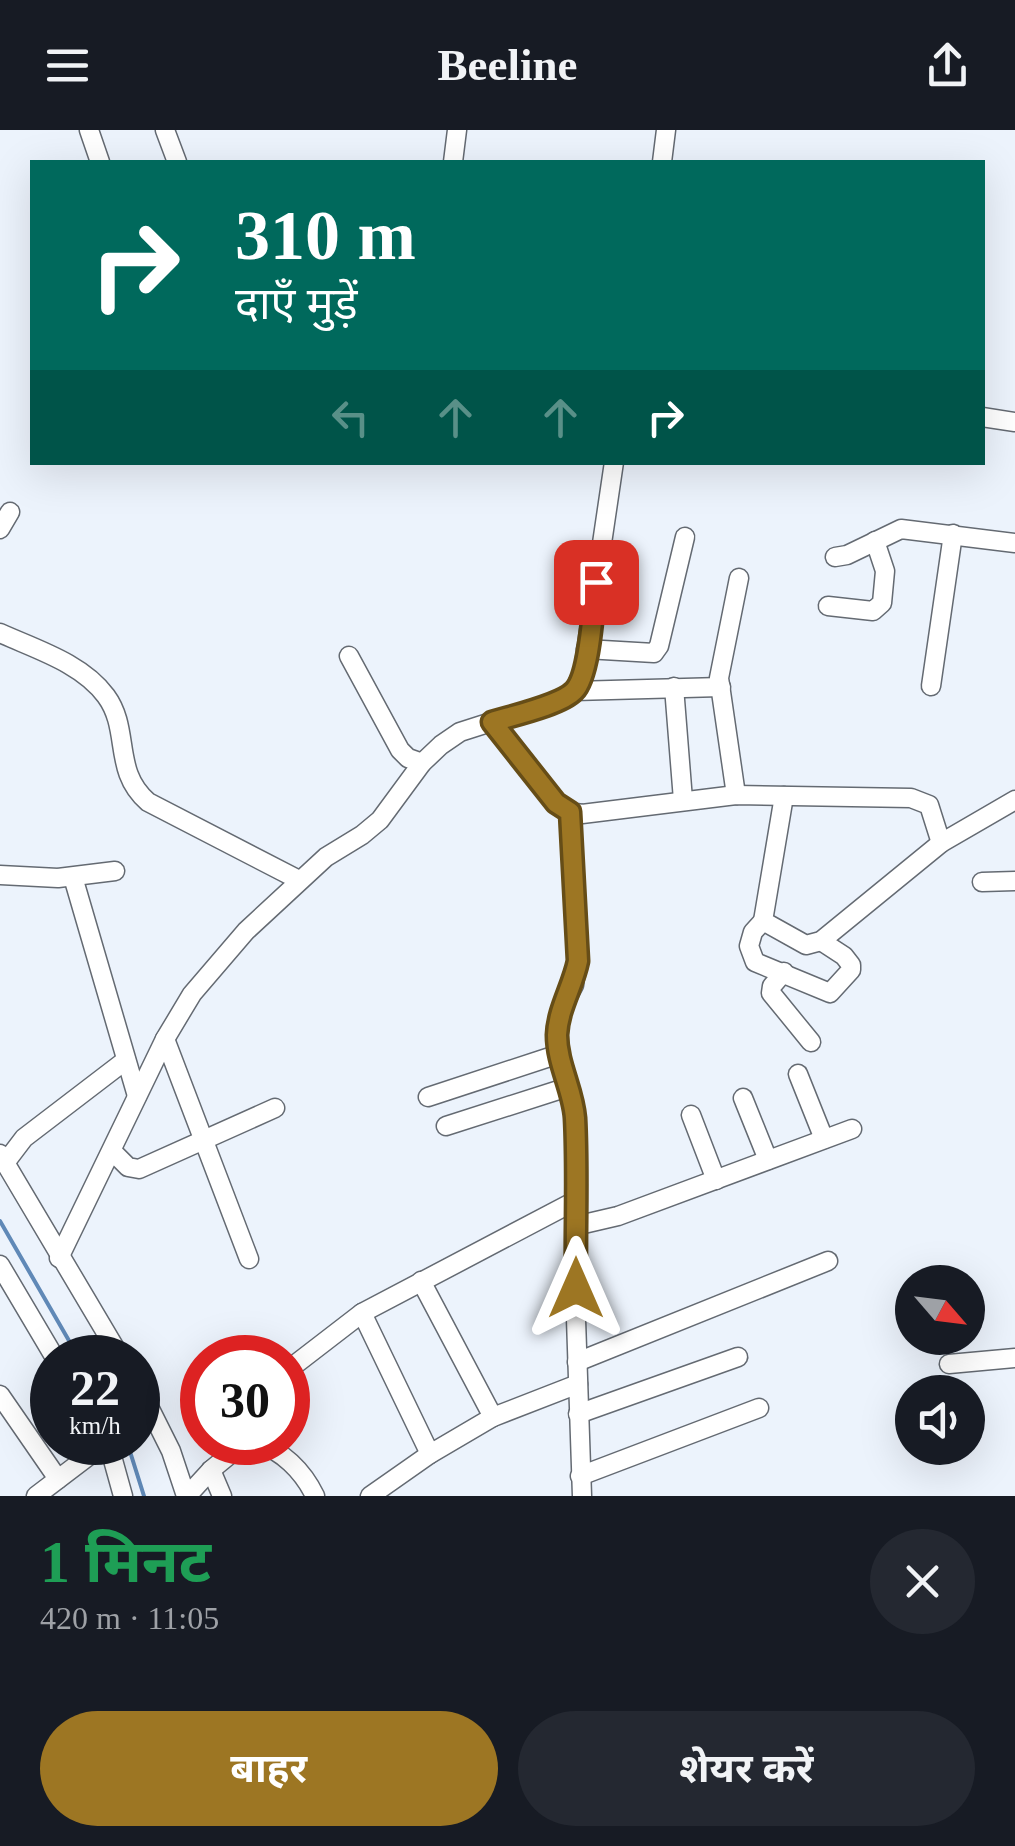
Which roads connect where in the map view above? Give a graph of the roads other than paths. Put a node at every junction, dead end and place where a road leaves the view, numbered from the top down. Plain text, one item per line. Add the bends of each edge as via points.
1 (89, 130) edge
2 (165, 130) edge
3 (456, 130) edge
4 (666, 130) edge
5 (99, 160) edge
6 (176, 160) edge
7 (452, 160) edge
8 (662, 160) edge
9 (985, 417) edge
10 (1015, 422) edge
11 (614, 465) edge
12 (10, 512) dead end
13 (0, 529) edge
14 (953, 534) junction
15 (685, 537) dead end
16 (875, 541) junction
17 (1015, 542) edge
18 (836, 557) dead end
19 (739, 578) dead end
20 (828, 606) dead end
21 (0, 633) edge
22 (586, 649) junction
23 (349, 656) dead end
24 (931, 686) dead end
25 (674, 687) junction
26 (721, 687) junction
27 (574, 692) junction
28 (492, 722) junction
29 (422, 763) junction
30 (739, 795) junction
31 (775, 796) junction
32 (683, 800) junction
33 (1015, 800) edge
34 (570, 812) junction
35 (941, 843) junction
36 (116, 871) dead end
37 (0, 875) edge
38 (73, 877) junction
39 (299, 880) junction
40 (1015, 881) edge
41 (982, 882) dead end
42 (763, 921) junction
43 (821, 941) junction
44 (784, 972) junction
45 (164, 1039) junction
46 (811, 1042) dead end
47 (559, 1054) junction
48 (126, 1060) junction
49 (798, 1074) dead end
50 (568, 1087) junction
51 (137, 1096) junction
52 (428, 1098) dead end
53 (743, 1098) dead end
54 (275, 1108) dead end
55 (691, 1116) dead end
56 (446, 1126) dead end
57 (852, 1128) dead end
58 (824, 1139) junction
59 (204, 1140) junction
60 (112, 1151) junction
61 (3, 1159) edge
62 (768, 1160) junction
63 (716, 1180) junction
64 (575, 1201) junction
65 (575, 1226) junction
66 (59, 1258) junction
67 (250, 1259) dead end
68 (828, 1261) dead end
69 (0, 1265) edge
70 (421, 1281) junction
71 (362, 1313) junction
72 (42, 1335) edge
73 (107, 1335) edge
74 (310, 1353) edge
75 (738, 1357) dead end
76 (1015, 1358) edge
77 (577, 1362) junction
78 (949, 1364) dead end
79 (578, 1384) junction
80 (1, 1398) edge
81 (759, 1408) dead end
82 (578, 1414) junction
83 (494, 1416) junction
84 (160, 1428) edge
85 (430, 1454) junction
86 (78, 1465) edge
87 (114, 1465) edge
88 (216, 1465) edge
89 (292, 1465) edge
90 (210, 1470) junction
91 (580, 1476) junction
92 (58, 1480) junction
93 (36, 1496) edge
94 (122, 1496) edge
95 (186, 1496) edge
96 (222, 1496) edge
97 (316, 1496) edge
98 (370, 1496) edge
99 (582, 1496) edge

1 - 5 street
2 - 6 street
3 - 7 street
4 - 8 street
9 - 10 street
11 - 22 street
12 - 13 street
14 - 16 street via 901,529
14 - 17 street
14 - 24 street
15 - 22 street via 654,653
16 - 18 street
16 - 20 street via 885,572 882,603 872,612
19 - 26 street
21 - 39 street via 72,667 107,697 128,776 148,802
22 - 27 street
23 - 29 street via 400,750
25 - 26 street
25 - 27 street
25 - 32 street
26 - 30 street
27 - 28 street
28 - 29 street via 460,732
28 - 34 street
29 - 39 street via 380,820
30 - 31 street
30 - 32 street
31 - 35 street via 921,800 934,815
31 - 42 street
32 - 34 street
33 - 35 street
34 - 47 street via 578,961 557,1032
35 - 43 street
36 - 38 street
37 - 38 street
38 - 48 street
39 - 45 street via 192,994
40 - 41 street
42 - 43 street via 806,945
42 - 44 street via 753,932 750,955
43 - 44 street via 852,965 835,990 824,992
44 - 46 street via 772,993
45 - 51 street
45 - 59 street
47 - 50 street
47 - 52 street
48 - 51 street
48 - 61 street
49 - 58 street
50 - 56 street
50 - 64 street via 575,1114
51 - 60 street
53 - 62 street
54 - 59 street
55 - 63 street
57 - 58 street
58 - 62 street
59 - 60 street via 139,1170
59 - 67 street
60 - 66 street
61 - 66 street
62 - 63 street
63 - 65 street
64 - 65 street
64 - 70 street
65 - 77 street
66 - 73 street
68 - 77 street
69 - 72 street
70 - 71 street
70 - 83 street
71 - 74 street
71 - 85 street
75 - 82 street
76 - 78 street
77 - 79 street
79 - 82 street
79 - 83 street
80 - 92 street
81 - 91 street
82 - 91 street
83 - 85 street
84 - 95 street
85 - 98 street
86 - 92 street
87 - 94 street
88 - 90 street
89 - 97 street
90 - 95 street
90 - 96 street
91 - 99 street
92 - 93 street

